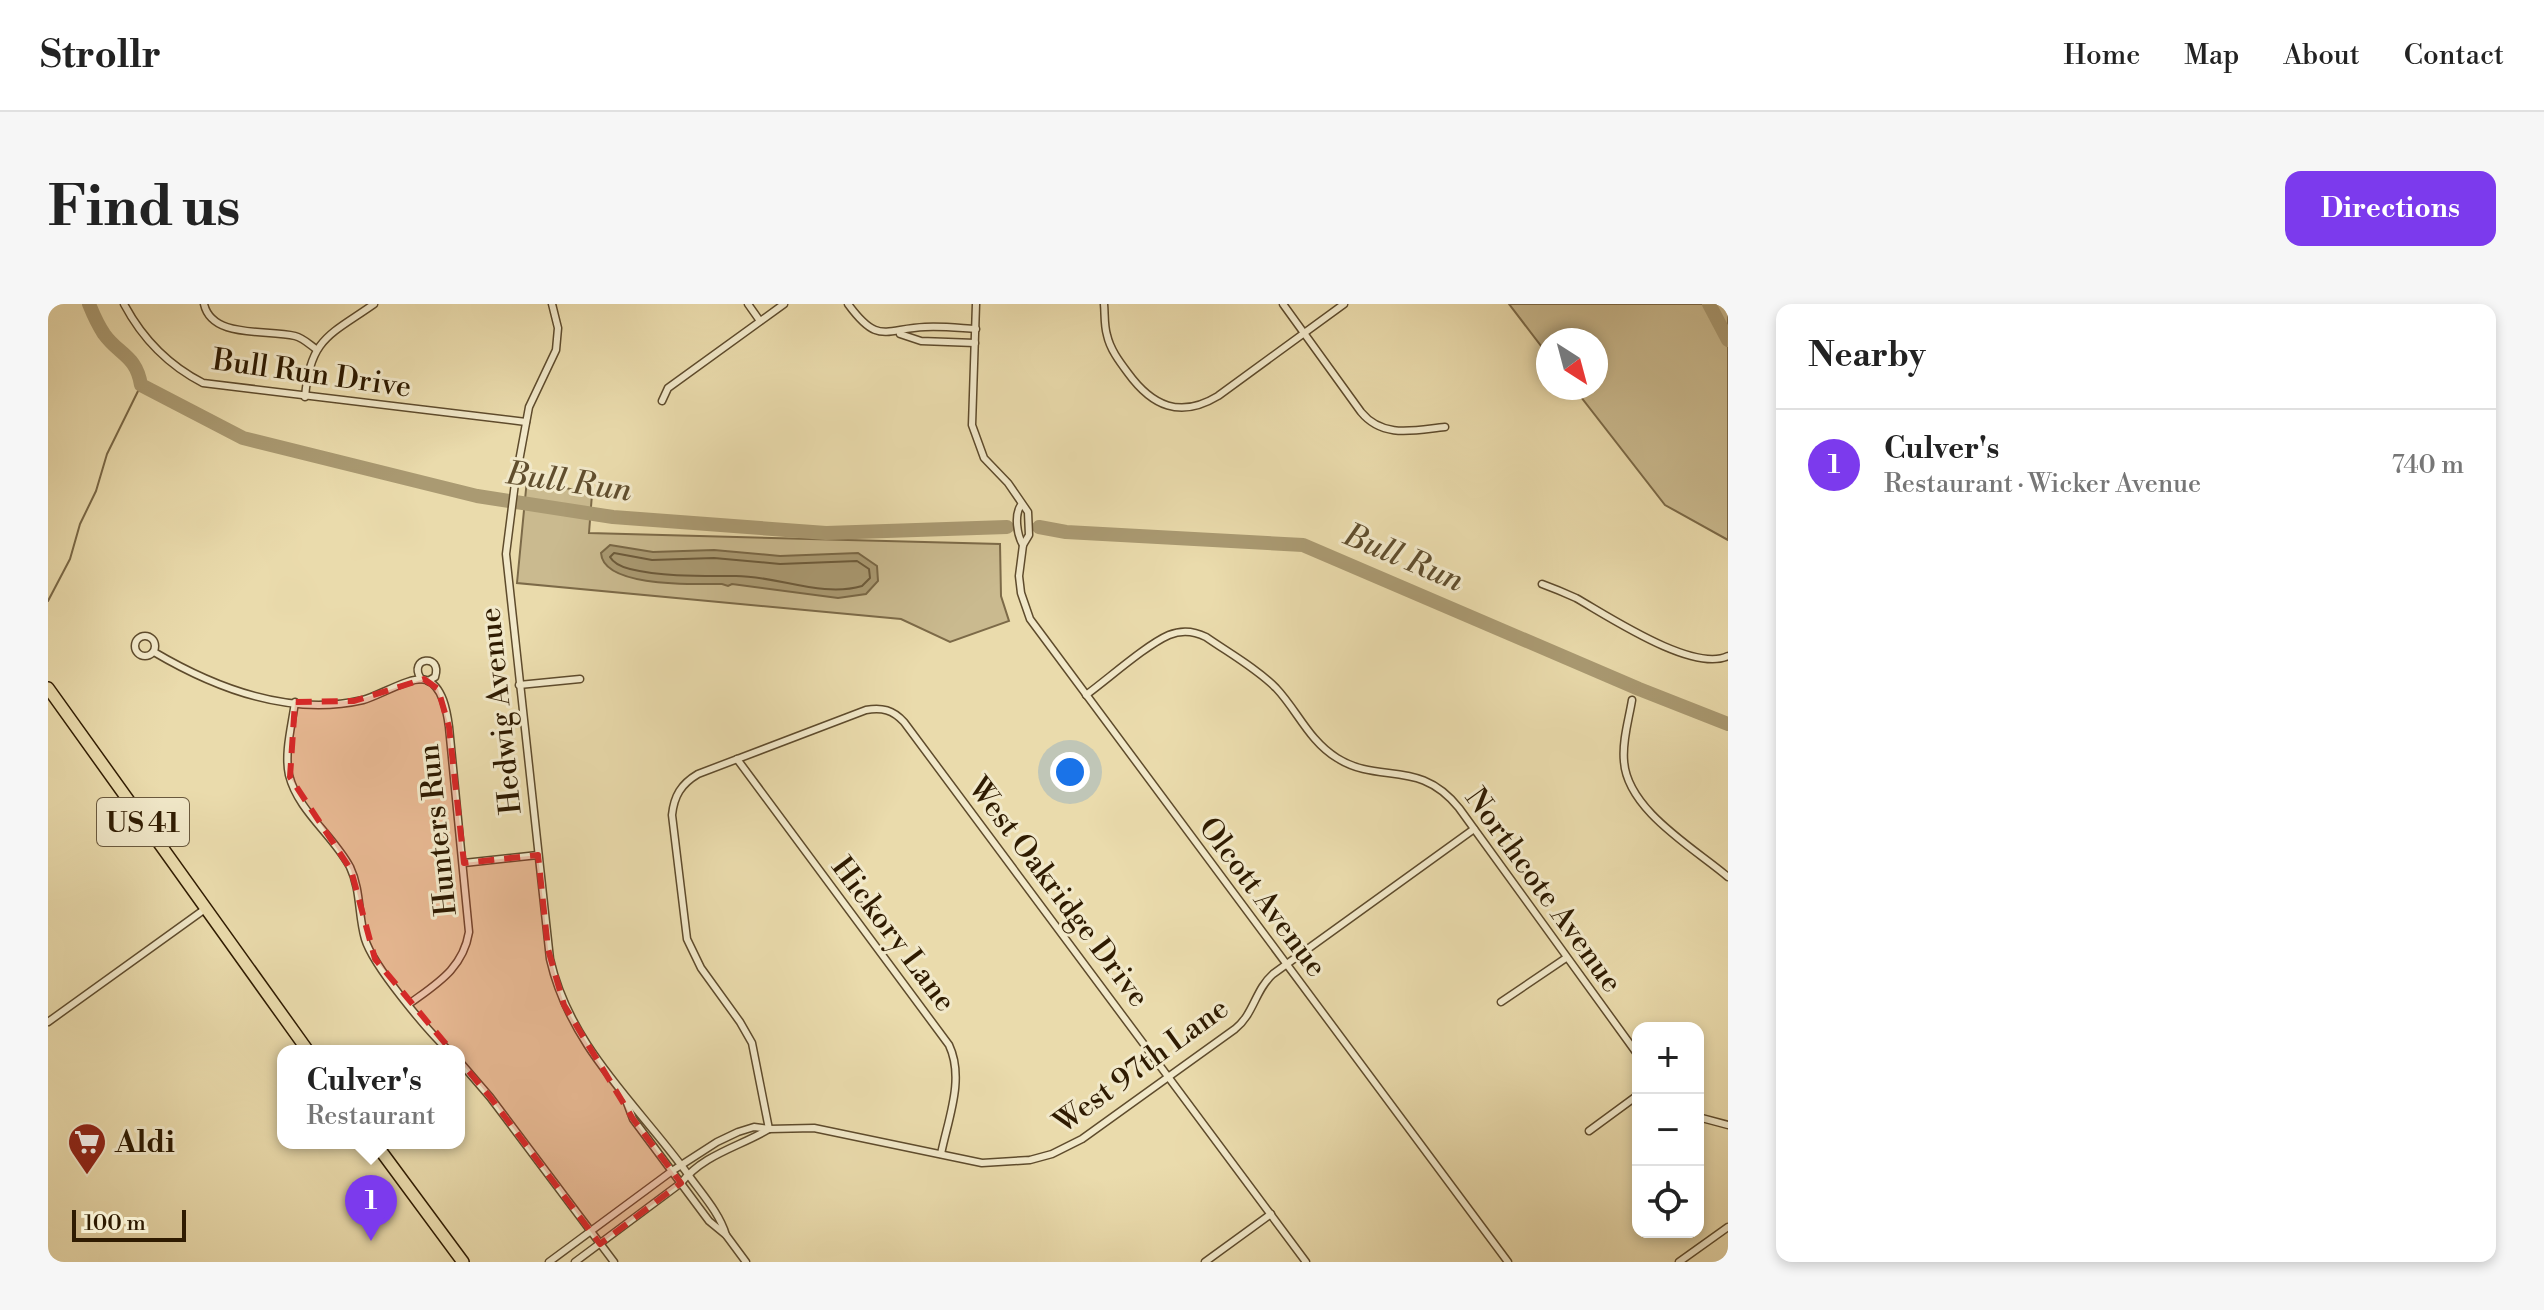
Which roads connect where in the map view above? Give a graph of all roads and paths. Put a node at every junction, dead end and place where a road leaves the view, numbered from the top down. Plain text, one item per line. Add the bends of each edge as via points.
1 (124, 304) edge
2 (204, 304) edge
3 (374, 304) edge
4 (552, 304) edge
5 (748, 304) edge
6 (784, 304) edge
7 (848, 304) edge
8 (976, 304) edge
9 (1104, 304) edge
10 (1283, 304) edge
11 (1344, 304) edge
12 (760, 321) junction
13 (976, 329) junction
14 (896, 333) junction
15 (1304, 334) junction
16 (975, 343) junction
17 (316, 349) junction
18 (305, 397) junction
19 (662, 401) dead end
20 (526, 422) junction
21 (1445, 427) dead end
22 (1542, 584) dead end
23 (154, 652) dead end
24 (1728, 656) edge
25 (580, 679) dead end
26 (519, 685) junction
27 (50, 695) edge
28 (1086, 695) junction
29 (1632, 700) dead end
30 (295, 702) junction
31 (737, 759) junction
32 (1474, 829) junction
33 (538, 855) junction
34 (464, 863) junction
35 (1728, 877) edge
36 (205, 909) junction
37 (1566, 958) junction
38 (1286, 964) junction
39 (1501, 1002) dead end
40 (409, 1004) junction
41 (48, 1022) edge
42 (304, 1045) edge
43 (444, 1045) edge
44 (1632, 1047) edge
45 (465, 1068) edge
46 (1169, 1078) junction
47 (1632, 1099) edge
48 (626, 1100) junction
49 (1704, 1119) edge
50 (1728, 1125) edge
51 (769, 1129) junction
52 (1589, 1131) dead end
53 (379, 1149) edge
54 (941, 1154) junction
55 (682, 1166) junction
56 (672, 1171) junction
57 (688, 1175) junction
58 (681, 1183) junction
59 (1271, 1214) junction
60 (1728, 1227) edge
61 (591, 1231) junction
62 (726, 1235) junction
63 (600, 1244) junction
64 (463, 1262) edge
65 (549, 1262) edge
66 (575, 1262) edge
67 (614, 1262) edge
68 (746, 1262) edge
69 (1205, 1262) edge
70 (1306, 1262) edge
71 (1508, 1262) edge
72 (1679, 1262) edge

1 - 18 street, Bull Run Drive via 153,346 194,379
2 - 17 street via 222,327 299,337
3 - 17 street
4 - 20 street, Hedwig Avenue via 556,350 534,392
5 - 12 street
6 - 12 street
7 - 14 street via 867,326
8 - 13 street, Olcott Avenue
9 - 15 street via 1107,338 1119,361 1149,397 1177,408 1206,403
10 - 15 street
11 - 15 street
12 - 19 street via 668,388
13 - 14 street via 923,327
13 - 16 street, Olcott Avenue
14 - 16 street via 921,341
15 - 21 street via 1374,425 1397,431
16 - 28 street, Olcott Avenue via 974,433 984,458 1028,512 1029,535 1019,580 1026,611
17 - 18 street via 308,366
18 - 20 street, Bull Run Drive
20 - 26 street, Hedwig Avenue via 506,562
22 - 24 street via 1674,650 1709,660
23 - 30 street via 230,690
25 - 26 street
26 - 33 street, Hedwig Avenue
27 - 36 highway, US 41
28 - 32 street, Northcote Avenue via 1169,635 1201,634 1272,685 1328,752 1348,764 1430,783 1448,796
28 - 38 street, Olcott Avenue
29 - 35 street via 1624,752 1630,785 1656,817
30 - 34 street, Hunters Run via 354,701 424,680 438,689 448,719
30 - 40 street via 288,763 292,783 351,870 367,946
31 - 46 street, West Oakridge Drive via 866,710 896,714
31 - 51 street via 698,774 678,791 672,815 687,939 749,1036
31 - 54 street, Hickory Lane via 949,1045 956,1081
32 - 37 street, Northcote Avenue
32 - 38 street, West 97th Lane
33 - 34 street
33 - 48 street, Hedwig Avenue via 548,949 558,987 581,1039
34 - 40 street, Hunters Run via 470,924 466,948 450,973
36 - 41 street
36 - 42 highway, US 41
37 - 39 street
37 - 44 street, Northcote Avenue
38 - 46 street, West 97th Lane via 1263,984 1246,1020
38 - 71 street, Olcott Avenue
40 - 43 street
45 - 61 street
46 - 54 street, West 97th Lane via 1052,1154 994,1163
46 - 59 street, West Oakridge Drive
47 - 52 street
48 - 55 street, Hedwig Avenue
48 - 56 street, Hedwig Avenue via 633,1119
49 - 50 street
51 - 54 street, West 97th Lane via 814,1128
51 - 55 street, West 97th Lane via 754,1127 730,1135
51 - 57 street, West 97th Lane via 719,1152
53 - 64 highway
55 - 56 street, West 97th Lane
55 - 57 street, Hedwig Avenue
56 - 58 street, Hedwig Avenue
56 - 61 street, West 97th Lane
57 - 58 street, West 97th Lane
57 - 62 street, Hedwig Avenue
58 - 62 street, Hedwig Avenue
58 - 63 street, West 97th Lane
59 - 69 street
59 - 70 street, West Oakridge Drive
60 - 72 street
61 - 63 street
61 - 65 street, West 97th Lane
62 - 68 street
63 - 66 street, West 97th Lane
63 - 67 street

